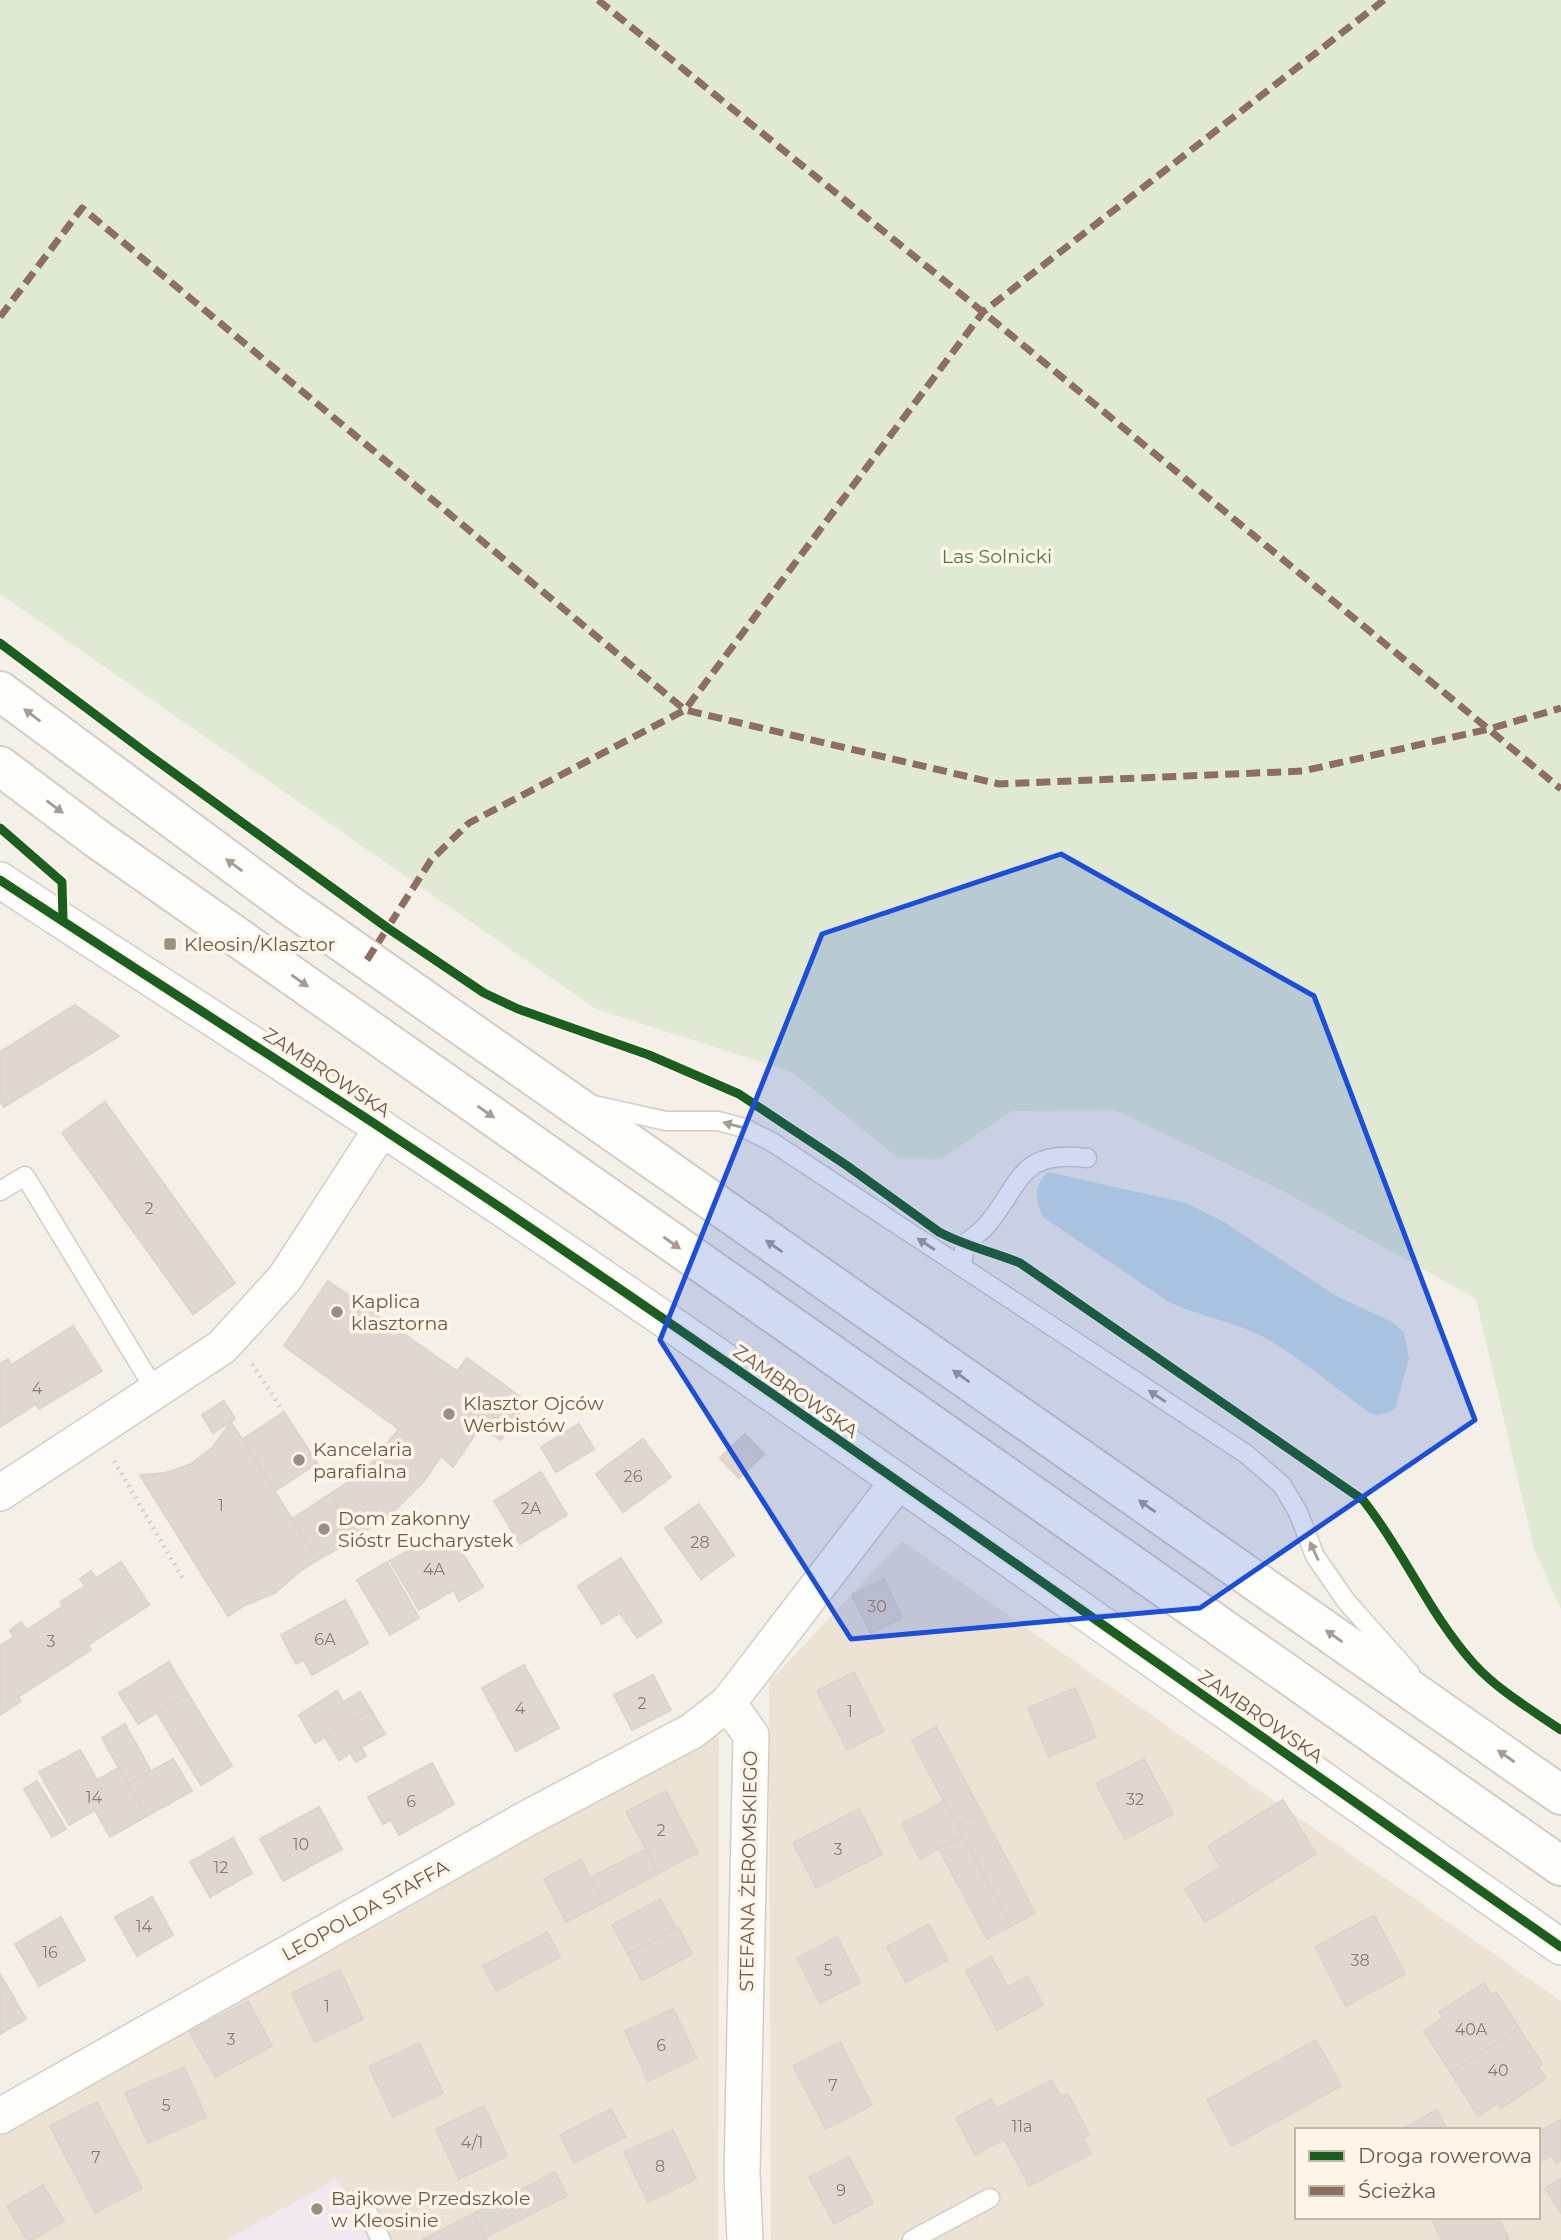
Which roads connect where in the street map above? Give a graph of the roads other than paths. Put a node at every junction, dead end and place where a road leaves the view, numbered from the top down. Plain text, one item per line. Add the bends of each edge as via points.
1 (0, 691) edge
2 (0, 766) edge
3 (0, 880) edge
4 (563, 1099) junction
5 (382, 1128) junction
6 (1087, 1158) dead end
7 (0, 1191) edge
8 (962, 1266) junction
9 (155, 1390) junction
10 (897, 1483) junction
11 (0, 1493) edge
12 (728, 1703) junction
13 (1450, 1717) junction
14 (1561, 1795) edge
15 (1561, 1866) edge
16 (1561, 1947) edge
17 (0, 2116) edge
18 (990, 2198) dead end
19 (366, 2209) dead end
20 (381, 2240) edge
21 (745, 2240) edge
22 (912, 2240) edge

4 -> 1 main road via 289,905
2 -> 15 main road via 96,838
3 - 5 street, ZAMBROWSKA
8 -> 4 lane via 744,1128 718,1121 666,1121
13 -> 4 main road
5 - 9 street via 285,1278 222,1347
5 - 10 street, ZAMBROWSKA
6 - 8 lane via 1054,1157 1025,1171 985,1227 965,1244
7 - 9 lane via 25,1176
13 -> 8 lane via 1346,1601 1315,1556 1282,1485 1246,1454
9 - 11 street
10 - 12 street
10 - 16 street, ZAMBROWSKA
12 - 17 street, LEOPOLDA STAFFA via 692,1731
12 - 21 street, STEFANA ŻEROMSKIEGO via 751,1735 742,2173
14 -> 13 main road
18 - 22 lane
19 - 20 lane

